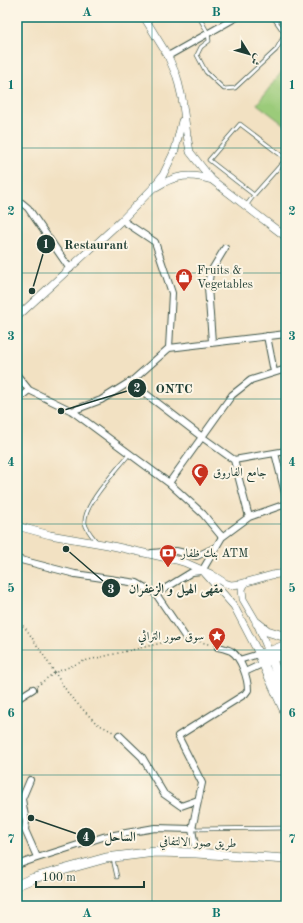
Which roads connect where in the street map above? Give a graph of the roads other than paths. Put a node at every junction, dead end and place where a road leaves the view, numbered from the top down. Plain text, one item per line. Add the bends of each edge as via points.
1 (144, 17) edge
2 (199, 17) edge
3 (237, 17) edge
4 (273, 17) edge
5 (208, 33) junction
6 (168, 56) junction
7 (184, 113) junction
8 (212, 180) junction
9 (152, 189) junction
10 (254, 195) junction
11 (17, 201) edge
12 (246, 206) junction
13 (122, 220) junction
14 (286, 237) edge
15 (225, 248) dead end
16 (70, 269) junction
17 (17, 317) edge
18 (286, 334) edge
19 (267, 336) junction
20 (212, 342) junction
21 (169, 348) junction
22 (286, 369) edge
23 (274, 372) junction
24 (17, 375) edge
25 (133, 380) junction
26 (29, 390) junction
27 (17, 400) edge
28 (72, 410) junction
29 (202, 437) junction
30 (286, 451) edge
31 (275, 452) junction
32 (130, 453) junction
33 (234, 460) junction
34 (170, 483) junction
35 (286, 497) edge
36 (286, 504) edge
37 (249, 517) junction
38 (17, 526) edge
39 (222, 537) junction
40 (98, 544) junction
41 (214, 548) junction
42 (146, 554) junction
43 (17, 559) edge
44 (202, 571) junction
45 (286, 573) edge
46 (245, 583) junction
47 (156, 594) junction
48 (257, 623) junction
49 (286, 637) edge
50 (186, 638) road end
51 (286, 644) edge
52 (218, 647) road end
53 (286, 653) edge
54 (260, 654) junction
55 (268, 658) junction
56 (239, 660) junction
57 (245, 672) junction
58 (33, 689) road end
59 (286, 696) edge
60 (17, 699) edge
61 (286, 714) edge
62 (119, 735) road end
63 (30, 780) dead end
64 (198, 800) junction
65 (286, 828) edge
66 (192, 829) junction
67 (196, 853) junction
68 (37, 857) junction
69 (113, 857) junction
70 (286, 859) edge
71 (17, 865) edge
72 (117, 877) dead end
73 (17, 885) edge

1 - 6 street
2 - 5 lane
3 - 5 street
4 - 5 lane via 285,34 276,50 235,88 224,89 206,72 198,55 201,47 209,41
5 - 6 street
6 - 7 street via 177,77
7 - 8 street via 190,152
7 - 9 street via 175,150 163,175
8 - 9 street via 200,176 186,176 169,179
8 - 12 street
9 - 13 street
10 - 10 lane via 286,159 240,124 209,160
10 - 12 lane
11 - 16 street via 28,208
12 - 14 street
13 - 16 street
13 - 21 street via 155,242 172,293
15 - 20 street via 210,273 208,287
16 - 17 street
18 - 19 street
19 - 20 street
19 - 23 street
20 - 21 street
21 - 25 street
22 - 23 street
23 - 29 street via 251,380 232,395
24 - 26 street
25 - 28 street via 102,400
25 - 29 street via 146,394
26 - 27 street
26 - 28 street
28 - 32 street
29 - 33 street
29 - 34 street
30 - 31 street
31 - 33 street
31 - 35 street
32 - 34 street
32 - 40 lane via 90,504 86,514 85,523
33 - 37 street
34 - 39 street via 203,514
36 - 37 street
37 - 39 street
38 - 40 street
39 - 41 street
40 - 42 street
41 - 42 street via 197,556 176,551
41 - 44 street
42 - 44 street via 186,562
43 - 47 street via 75,574 137,583
44 - 46 street via 228,584
44 - 47 street via 192,572
44 - 54 street via 234,606
45 - 46 street via 259,577
46 - 48 street via 242,589 243,599
47 - 50 street
48 - 49 main road via 267,631
48 - 55 street
51 - 55 main road
52 - 56 street via 231,651
53 - 55 main road
54 - 55 main road
54 - 56 street
55 - 57 street
55 - 59 main road
55 - 61 main road
56 - 57 street
57 - 64 street via 248,690 245,694 178,736 202,783
58 - 60 street
62 - 64 street via 142,757 164,794 181,806
63 - 68 street via 22,799 25,830
64 - 66 street
65 - 66 lane
66 - 67 street
66 - 68 street via 155,828 103,837
67 - 69 main road, طريق صور الالتفافي via 155,852
67 - 70 main road, طريق صور الالتفافي
68 - 71 street
69 - 72 lane
69 - 73 main road, طريق صور الالتفافي

